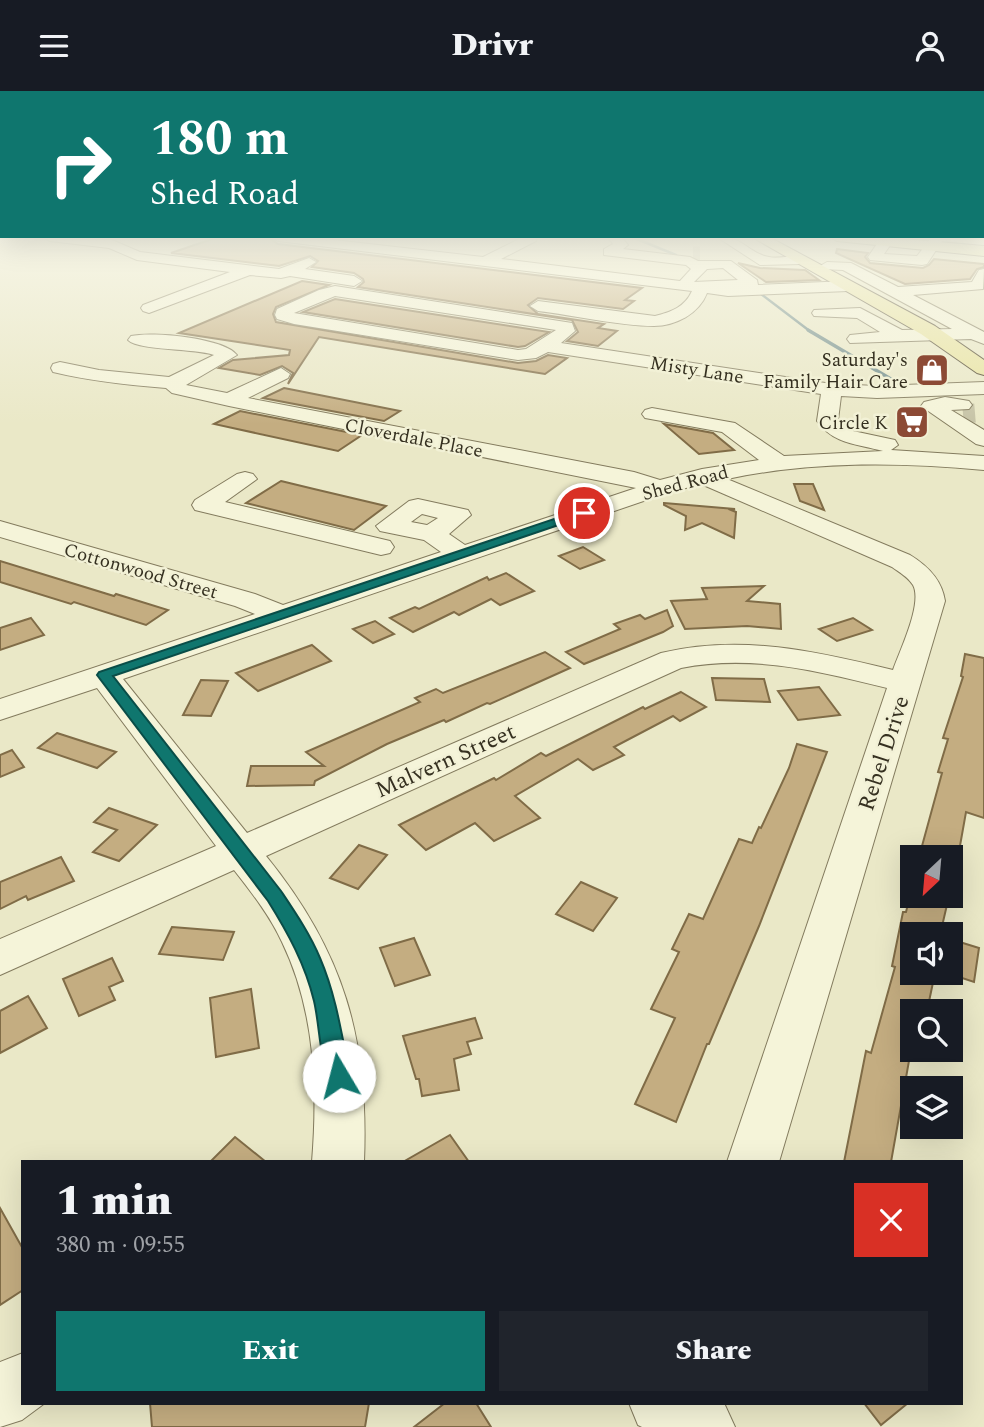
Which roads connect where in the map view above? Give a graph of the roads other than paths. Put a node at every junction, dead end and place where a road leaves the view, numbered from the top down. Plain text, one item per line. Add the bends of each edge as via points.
1 (172, 299) edge
2 (311, 299) edge
3 (389, 299) edge
4 (493, 299) edge
5 (697, 299) edge
6 (793, 299) edge
7 (824, 299) edge
8 (851, 299) edge
9 (862, 299) edge
10 (867, 299) edge
11 (910, 299) edge
12 (942, 299) edge
13 (924, 307) junction
14 (149, 308) dead end
15 (820, 313) dead end
16 (898, 335) junction
17 (936, 335) junction
18 (979, 336) edge
19 (856, 339) dead end
20 (137, 340) dead end
21 (545, 346) junction
22 (956, 349) junction
23 (60, 367) dead end
24 (981, 367) edge
25 (281, 374) dead end
26 (172, 383) junction
27 (832, 390) junction
28 (229, 400) junction
29 (968, 411) edge
30 (652, 414) dead end
31 (903, 458) junction
32 (777, 463) junction
33 (984, 463) edge
34 (702, 476) junction
35 (245, 479) dead end
36 (659, 488) junction
37 (0, 529) edge
38 (381, 547) junction
39 (461, 554) junction
40 (413, 571) junction
41 (281, 615) junction
42 (104, 675) junction
43 (906, 683) junction
44 (0, 709) edge
45 (240, 851) junction
46 (0, 958) edge
47 (338, 1160) edge
48 (754, 1160) edge
49 (21, 1384) edge
50 (0, 1398) edge

1 - 14 street
2 - 21 street via 283,315 518,355
3 - 21 street via 566,327
4 - 5 street via 655,321 679,315
6 - 7 street
8 - 15 street
9 - 16 street
10 - 17 main road
11 - 13 street
12 - 13 street
13 - 18 street
16 - 17 street
16 - 19 street
17 - 18 street
17 - 22 main road
20 - 26 street via 228,354
21 - 27 street, Misty Lane
22 - 24 main road
22 - 29 street via 921,351 920,361 934,383
23 - 26 street, Cloverdale Place
24 - 29 street via 947,367 965,381
25 - 28 street
26 - 28 street, Cloverdale Place
27 - 29 street, Misty Lane
27 - 31 street via 827,422 832,429 894,447
28 - 36 street, Cloverdale Place via 634,479
30 - 32 street via 728,427
31 - 32 street, Shed Road
31 - 33 street, Shed Road
32 - 34 street, Shed Road
34 - 36 street, Shed Road
34 - 43 street, Rebel Drive via 901,561 917,572 928,586 931,601
35 - 38 street via 204,505
36 - 39 street, Shed Road
37 - 41 street, Cottonwood Street via 245,600
38 - 39 street via 405,530 389,526 418,506 459,515 432,534
38 - 40 street
39 - 40 street, Shed Road
40 - 41 street, Shed Road
41 - 42 street, Shed Road
42 - 44 street, Shed Road
42 - 45 street
43 - 45 street, Malvern Street via 780,653 723,651 689,656 650,669
43 - 48 street, Rebel Drive
45 - 46 street, Malvern Street
45 - 47 street via 293,925 321,991 339,1076
49 - 50 street

